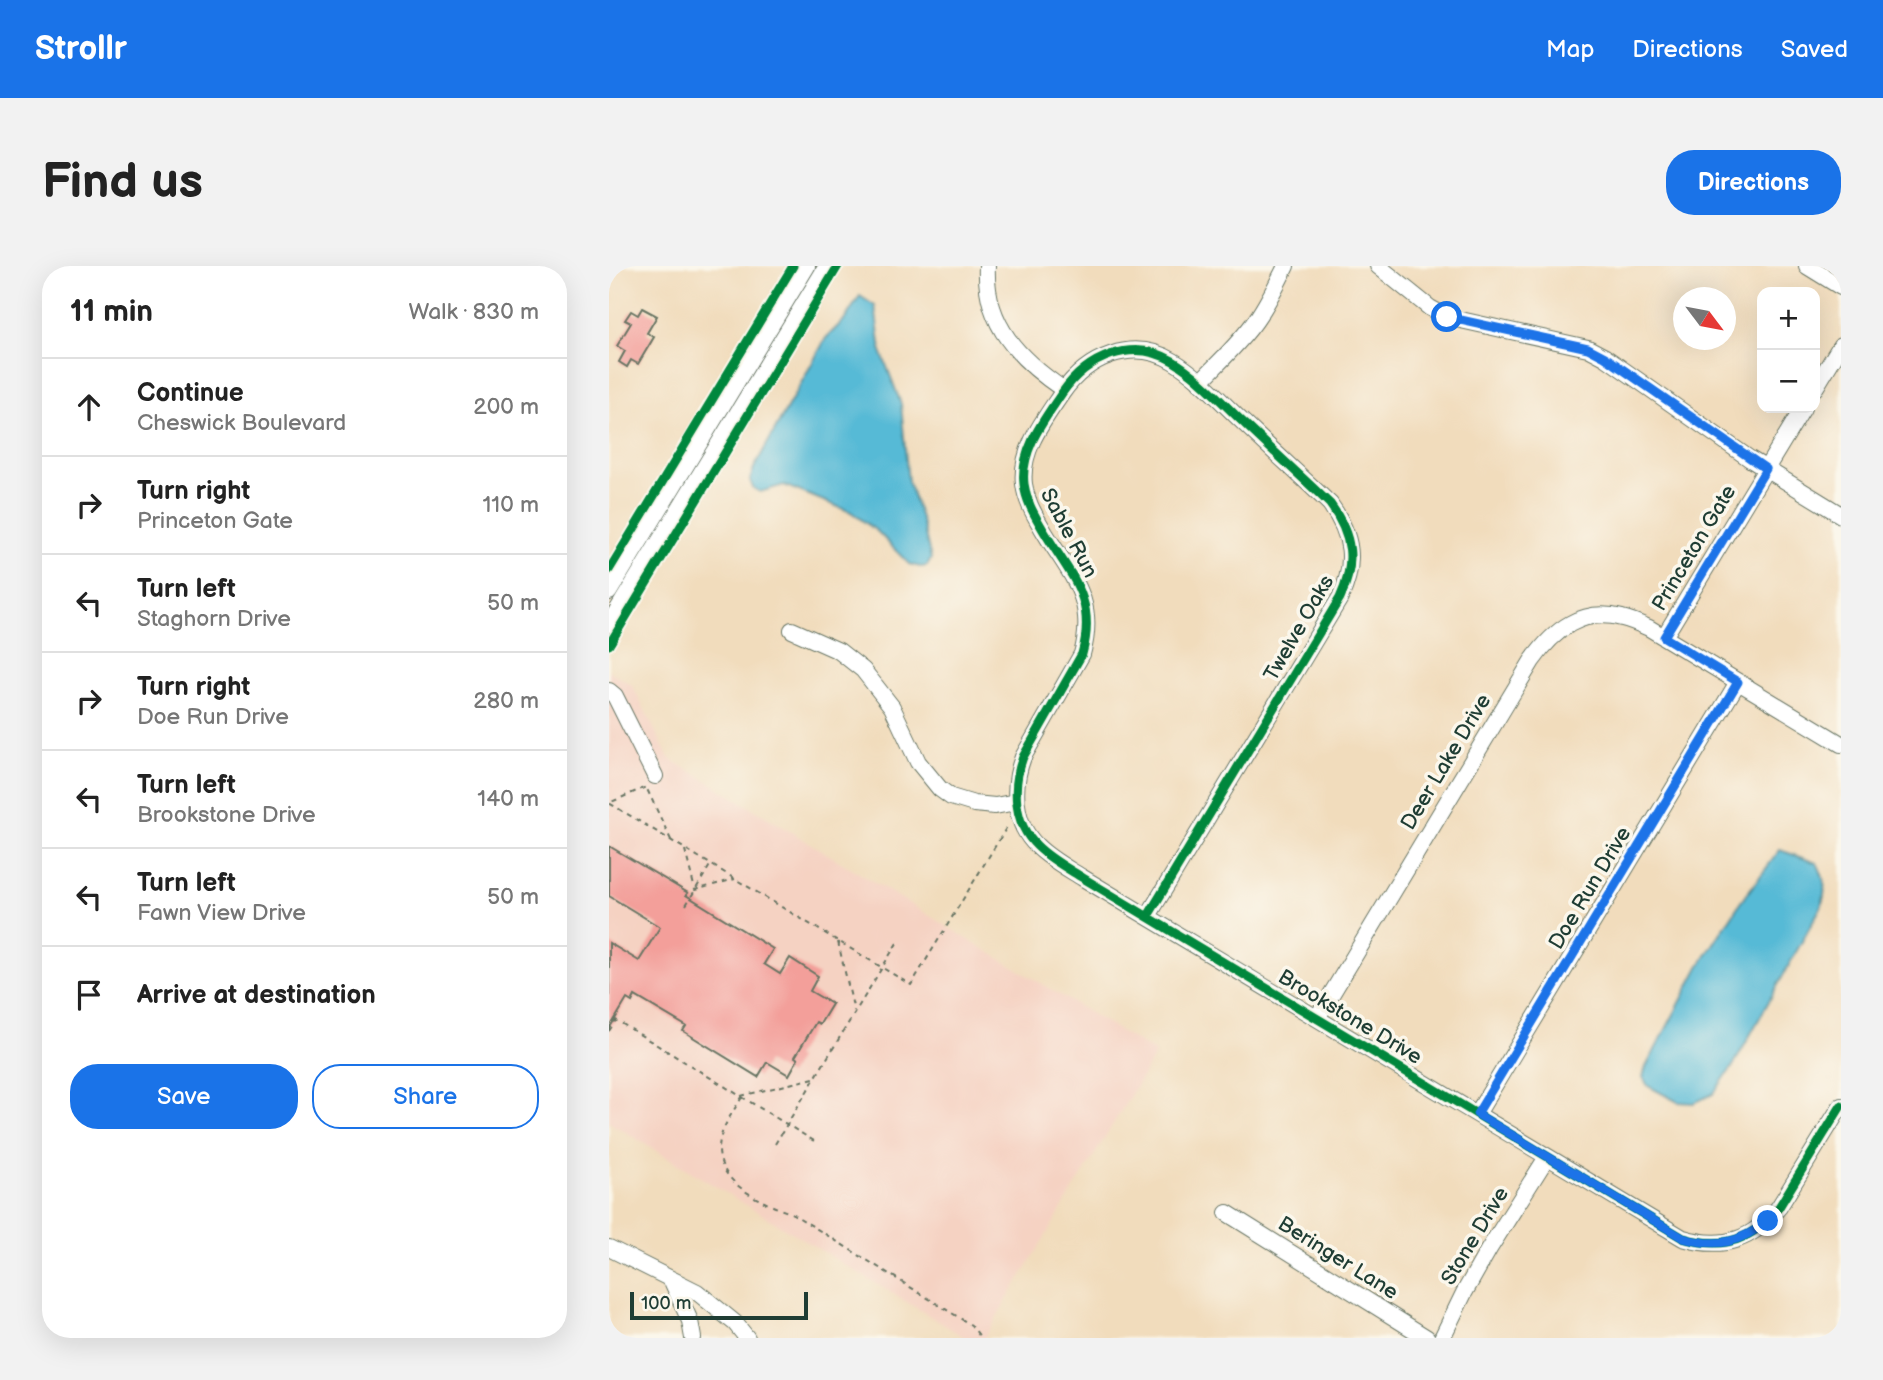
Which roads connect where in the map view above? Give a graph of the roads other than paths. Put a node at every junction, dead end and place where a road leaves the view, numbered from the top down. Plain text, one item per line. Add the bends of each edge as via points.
1 (807, 266) edge
2 (827, 266) edge
3 (986, 266) edge
4 (1286, 266) edge
5 (1378, 266) edge
6 (1807, 266) edge
7 (1841, 287) edge
8 (1841, 345) edge
9 (1820, 380) edge
10 (1200, 382) junction
11 (1065, 390) junction
12 (1800, 413) edge
13 (1766, 469) junction
14 (1841, 516) edge
15 (609, 592) edge
16 (609, 624) edge
17 (792, 630) dead end
18 (1664, 637) junction
19 (1738, 682) junction
20 (609, 691) edge
21 (1841, 744) edge
22 (655, 776) dead end
23 (1012, 803) junction
24 (1148, 916) junction
25 (1317, 1017) junction
26 (1841, 1106) edge
27 (1477, 1114) junction
28 (1547, 1157) junction
29 (1227, 1213) dead end
30 (609, 1248) edge
31 (672, 1281) junction
32 (693, 1338) edge
33 (747, 1338) edge
34 (1427, 1338) edge
35 (1442, 1338) edge

1 - 15 street
2 - 16 street
3 - 11 street via 994,311 1007,338 1032,366
4 - 10 street via 1256,320
5 - 13 street via 1447,317 1588,348
6 - 7 street
8 - 9 street
10 - 11 street, Sable Run via 1170,359 1127,351 1098,359
10 - 24 street, Twelve Oaks via 1330,504 1346,533 1351,564 1340,598
11 - 23 street, Sable Run via 1028,451 1024,484 1032,511 1084,600 1087,636 1082,654 1023,757
12 - 13 street, Princeton Gate
13 - 14 street
13 - 18 street, Princeton Gate
17 - 23 street via 839,651 863,670 892,707 918,762 940,789 974,804
18 - 19 street, Deer Lake Drive
18 - 25 street, Deer Lake Drive via 1613,616 1579,619 1553,634
19 - 21 street, Deer Lake Drive
19 - 27 street, Doe Run Drive
20 - 22 street
23 - 24 street, Brookstone Drive via 1026,832 1043,852
24 - 25 street, Brookstone Drive
25 - 27 street, Brookstone Drive
26 - 28 street, Brookstone Drive via 1779,1207 1768,1221 1738,1240 1708,1243 1671,1232
27 - 28 street, Brookstone Drive
28 - 35 street, Stone Drive via 1489,1248
29 - 34 street, Beringer Lane
30 - 31 street
31 - 32 street
31 - 33 street via 720,1309

